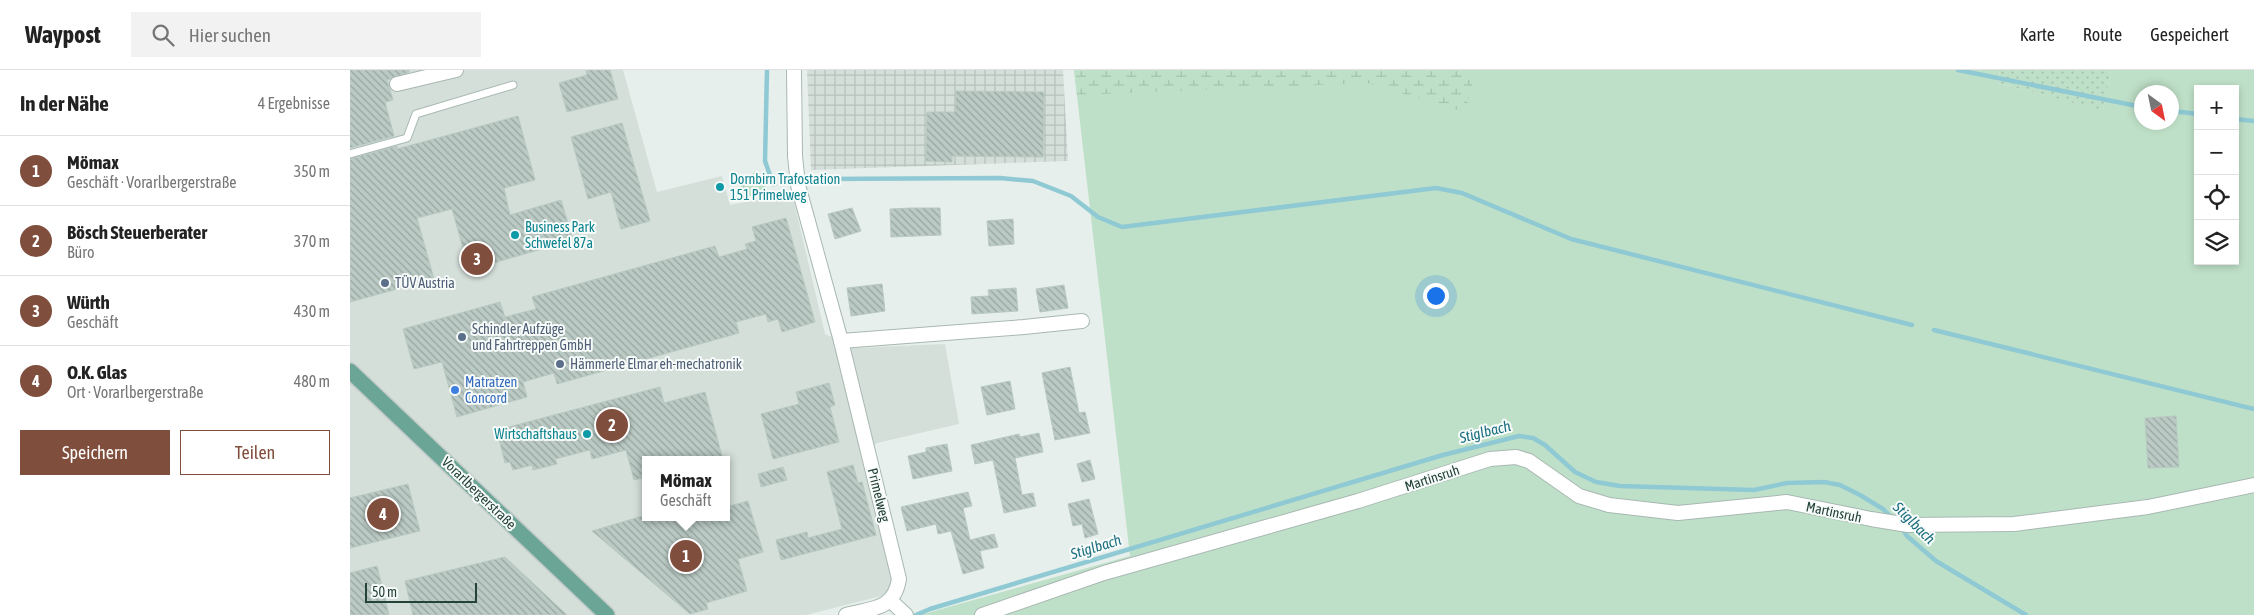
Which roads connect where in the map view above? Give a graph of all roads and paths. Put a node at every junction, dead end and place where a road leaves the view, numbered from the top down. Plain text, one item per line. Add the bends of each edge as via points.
1 (456, 70) edge
2 (794, 70) edge
3 (397, 84) dead end
4 (514, 85) dead end
5 (350, 154) edge
6 (1082, 321) dead end
7 (841, 341) junction
8 (350, 372) edge
9 (2254, 485) edge
10 (900, 608) edge
11 (607, 615) edge
12 (846, 615) edge
13 (982, 615) edge

1 - 3 street
2 - 7 street, Primelweg via 798,184
4 - 5 lane via 416,114 407,138
6 - 7 street
7 - 10 street, Primelweg via 900,579 897,592
8 - 11 main road, Vorarlbergerstraße
9 - 13 street, Martinsruh via 2148,507 2014,524 1908,524 1787,502 1678,513 1609,505 1579,496 1530,461 1516,457 1499,458 1104,574
10 - 12 street, Primelweg via 879,606

